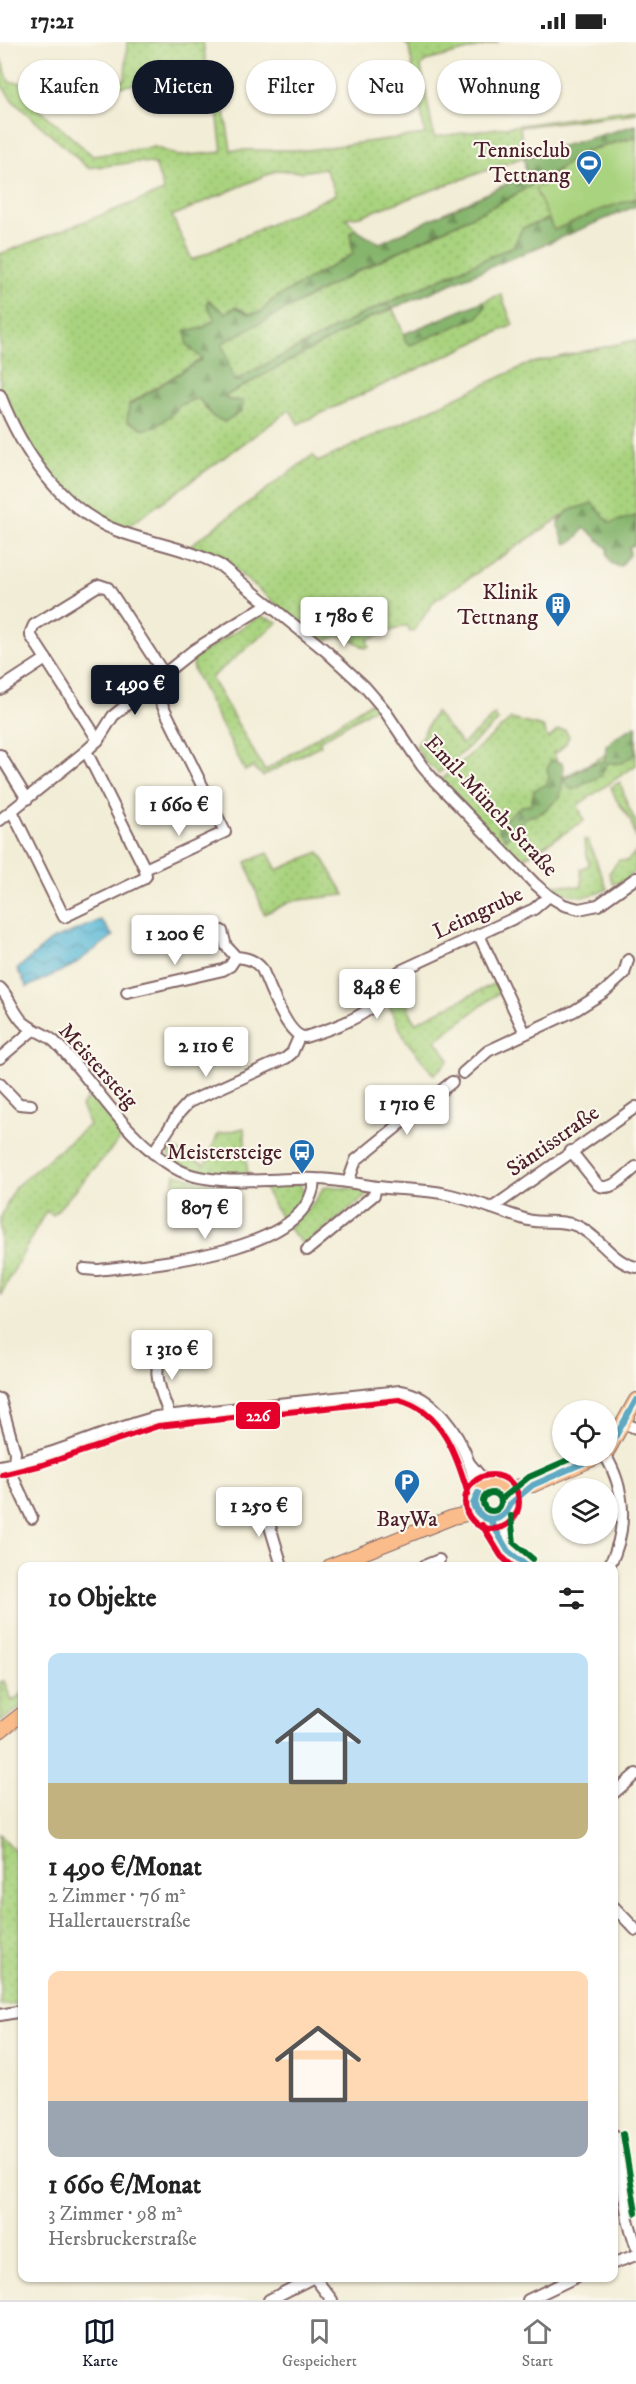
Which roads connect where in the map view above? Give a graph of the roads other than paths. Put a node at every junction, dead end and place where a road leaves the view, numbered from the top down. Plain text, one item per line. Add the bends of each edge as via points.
1 (0, 395) edge
2 (268, 604) junction
3 (46, 659) junction
4 (164, 674) junction
5 (152, 684) junction
6 (0, 689) edge
7 (98, 740) junction
8 (86, 751) junction
9 (0, 755) edge
10 (27, 799) junction
11 (12, 811) junction
12 (0, 820) edge
13 (145, 869) junction
14 (636, 878) edge
15 (549, 896) junction
16 (222, 931) dead end
17 (479, 935) junction
18 (236, 957) junction
19 (628, 960) dead end
20 (0, 988) edge
21 (127, 992) dead end
22 (33, 1030) junction
23 (525, 1032) junction
24 (299, 1037) junction
25 (0, 1058) edge
26 (463, 1073) dead end
27 (452, 1082) dead end
28 (0, 1084) edge
29 (31, 1105) dead end
30 (636, 1107) edge
31 (571, 1151) junction
32 (153, 1153) junction
33 (636, 1167) edge
34 (314, 1179) junction
35 (348, 1182) junction
36 (376, 1186) junction
37 (492, 1208) junction
38 (307, 1250) dead end
39 (636, 1267) edge
40 (84, 1269) dead end
41 (190, 1351) dead end
42 (0, 1399) edge
43 (636, 1400) edge
44 (169, 1414) junction
45 (629, 1425) edge
46 (618, 1438) edge
47 (14, 1463) junction
48 (0, 1466) edge
49 (577, 1466) edge
50 (612, 1466) edge
51 (533, 1485) junction
52 (504, 1488) junction
53 (479, 1497) junction
54 (262, 1500) dead end
55 (510, 1504) junction
56 (32, 1518) dead end
57 (496, 1519) junction
58 (440, 1560) dead end
59 (281, 1562) edge
60 (340, 1562) edge
61 (435, 1562) edge
62 (522, 1562) edge
63 (611, 1562) edge
64 (18, 1717) edge
65 (0, 1731) edge
66 (636, 1774) edge
67 (618, 1790) edge
68 (618, 1911) edge
69 (636, 1930) edge
70 (18, 2012) edge
71 (0, 2014) edge
72 (618, 2159) edge
73 (636, 2246) edge
74 (636, 2255) edge
75 (618, 2262) edge
76 (304, 2282) edge
77 (318, 2282) edge
78 (566, 2282) edge
79 (269, 2300) edge
80 (332, 2300) edge
81 (528, 2300) edge

1 - 2 street, Emil-Münch-Straße via 29,453 61,492 86,514 119,532 200,555 232,573
2 - 4 street via 194,650
2 - 15 street, Emil-Münch-Straße via 365,687 422,766
3 - 4 street via 31,636 32,628 103,585
3 - 6 street
3 - 7 street
4 - 5 street
5 - 7 street via 112,716
5 - 13 street via 225,832
7 - 8 street
8 - 10 street
8 - 13 street
9 - 10 street
10 - 11 street
11 - 12 street
11 - 13 street via 64,917 143,879
14 - 15 street, Emil-Münch-Straße via 609,899 591,907 575,908
15 - 17 street, Leimgrube via 534,909
16 - 18 street via 226,946
17 - 23 street
17 - 24 street, Leimgrube via 400,971 375,1005 364,1012
18 - 21 street via 223,970
18 - 24 street via 256,962 262,969 287,1024
19 - 23 street via 624,974 604,992 574,1011
20 - 22 street, Meistersteig via 15,1012
22 - 25 street
22 - 32 street, Meistersteig via 55,1042
23 - 26 street via 488,1051
24 - 32 street via 286,1058 189,1101
27 - 35 street via 356,1160
28 - 29 street via 18,1104
30 - 31 street, Säntisstraße
31 - 33 street via 603,1188 609,1188
31 - 37 street, Säntisstraße
32 - 34 street, Meistersteig via 177,1170 200,1176 227,1180
34 - 35 street, Meistersteig
34 - 40 street via 312,1195 302,1209 283,1226 256,1240 180,1259
35 - 36 street, Meistersteig
36 - 37 street, Meistersteig via 444,1194
36 - 38 street via 374,1195
37 - 39 street, Meistersteig via 529,1220 567,1222 599,1241 622,1263
41 - 44 street via 171,1352 158,1362 158,1385
42 - 47 street via 15,1452
43 - 45 main road
44 - 47 street
44 - 53 street via 390,1390 408,1392 442,1418 470,1464
45 - 46 main road
47 - 48 street
47 - 56 street via 13,1477
49 - 51 main road
50 - 63 street via 622,1510 620,1538
51 - 52 main road
51 - 55 main road
52 - 53 main road via 496,1484
52 - 55 main road
53 - 57 main road via 482,1518
53 - 60 main road via 453,1517
54 - 59 street
55 - 57 main road
57 - 62 street via 508,1551
58 - 61 street
64 - 65 main road
66 - 67 street
68 - 69 street
70 - 71 street
72 - 73 street
74 - 75 street
76 - 79 street
77 - 80 street
78 - 81 street

